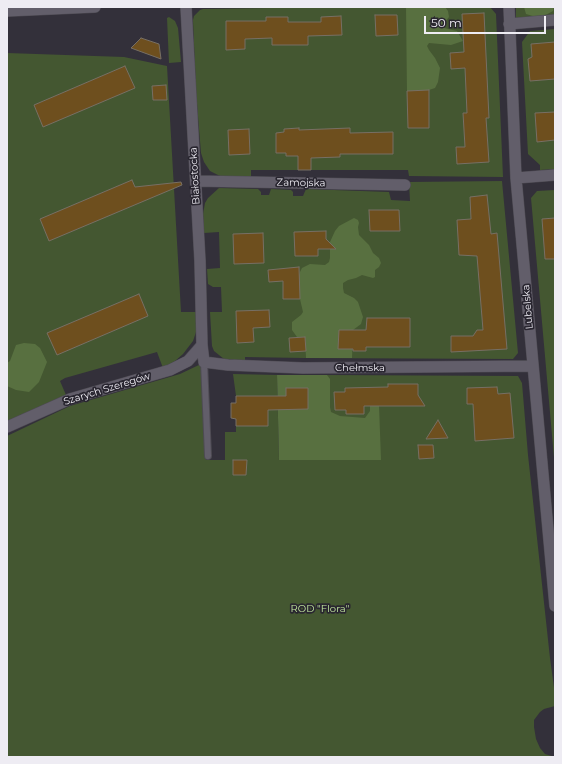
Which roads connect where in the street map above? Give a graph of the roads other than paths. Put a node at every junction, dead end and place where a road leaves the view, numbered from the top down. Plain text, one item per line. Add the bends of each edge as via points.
1 (94, 7) edge
2 (186, 7) edge
3 (509, 7) edge
4 (7, 11) edge
5 (555, 20) edge
6 (509, 24) junction
7 (555, 175) edge
8 (516, 178) junction
9 (196, 182) junction
10 (405, 185) dead end
11 (202, 345) junction
12 (204, 362) junction
13 (533, 366) junction
14 (7, 427) edge
15 (208, 456) dead end
16 (554, 580) edge
17 (555, 606) edge

1 - 4 street
2 - 9 street, Białostocka
3 - 6 street, Lubelska
5 - 6 street
6 - 8 street, Lubelska
7 - 8 street
8 - 13 street, Lubelska
9 - 10 street, Zamojska
9 - 11 street, Białostocka
11 - 12 street
11 - 14 street, Szarych Szeregów via 188,361 170,370 70,398
12 - 13 street, Chełmska via 303,368
12 - 15 lane
13 - 16 street, Lubelska
16 - 17 street, Lubelska

